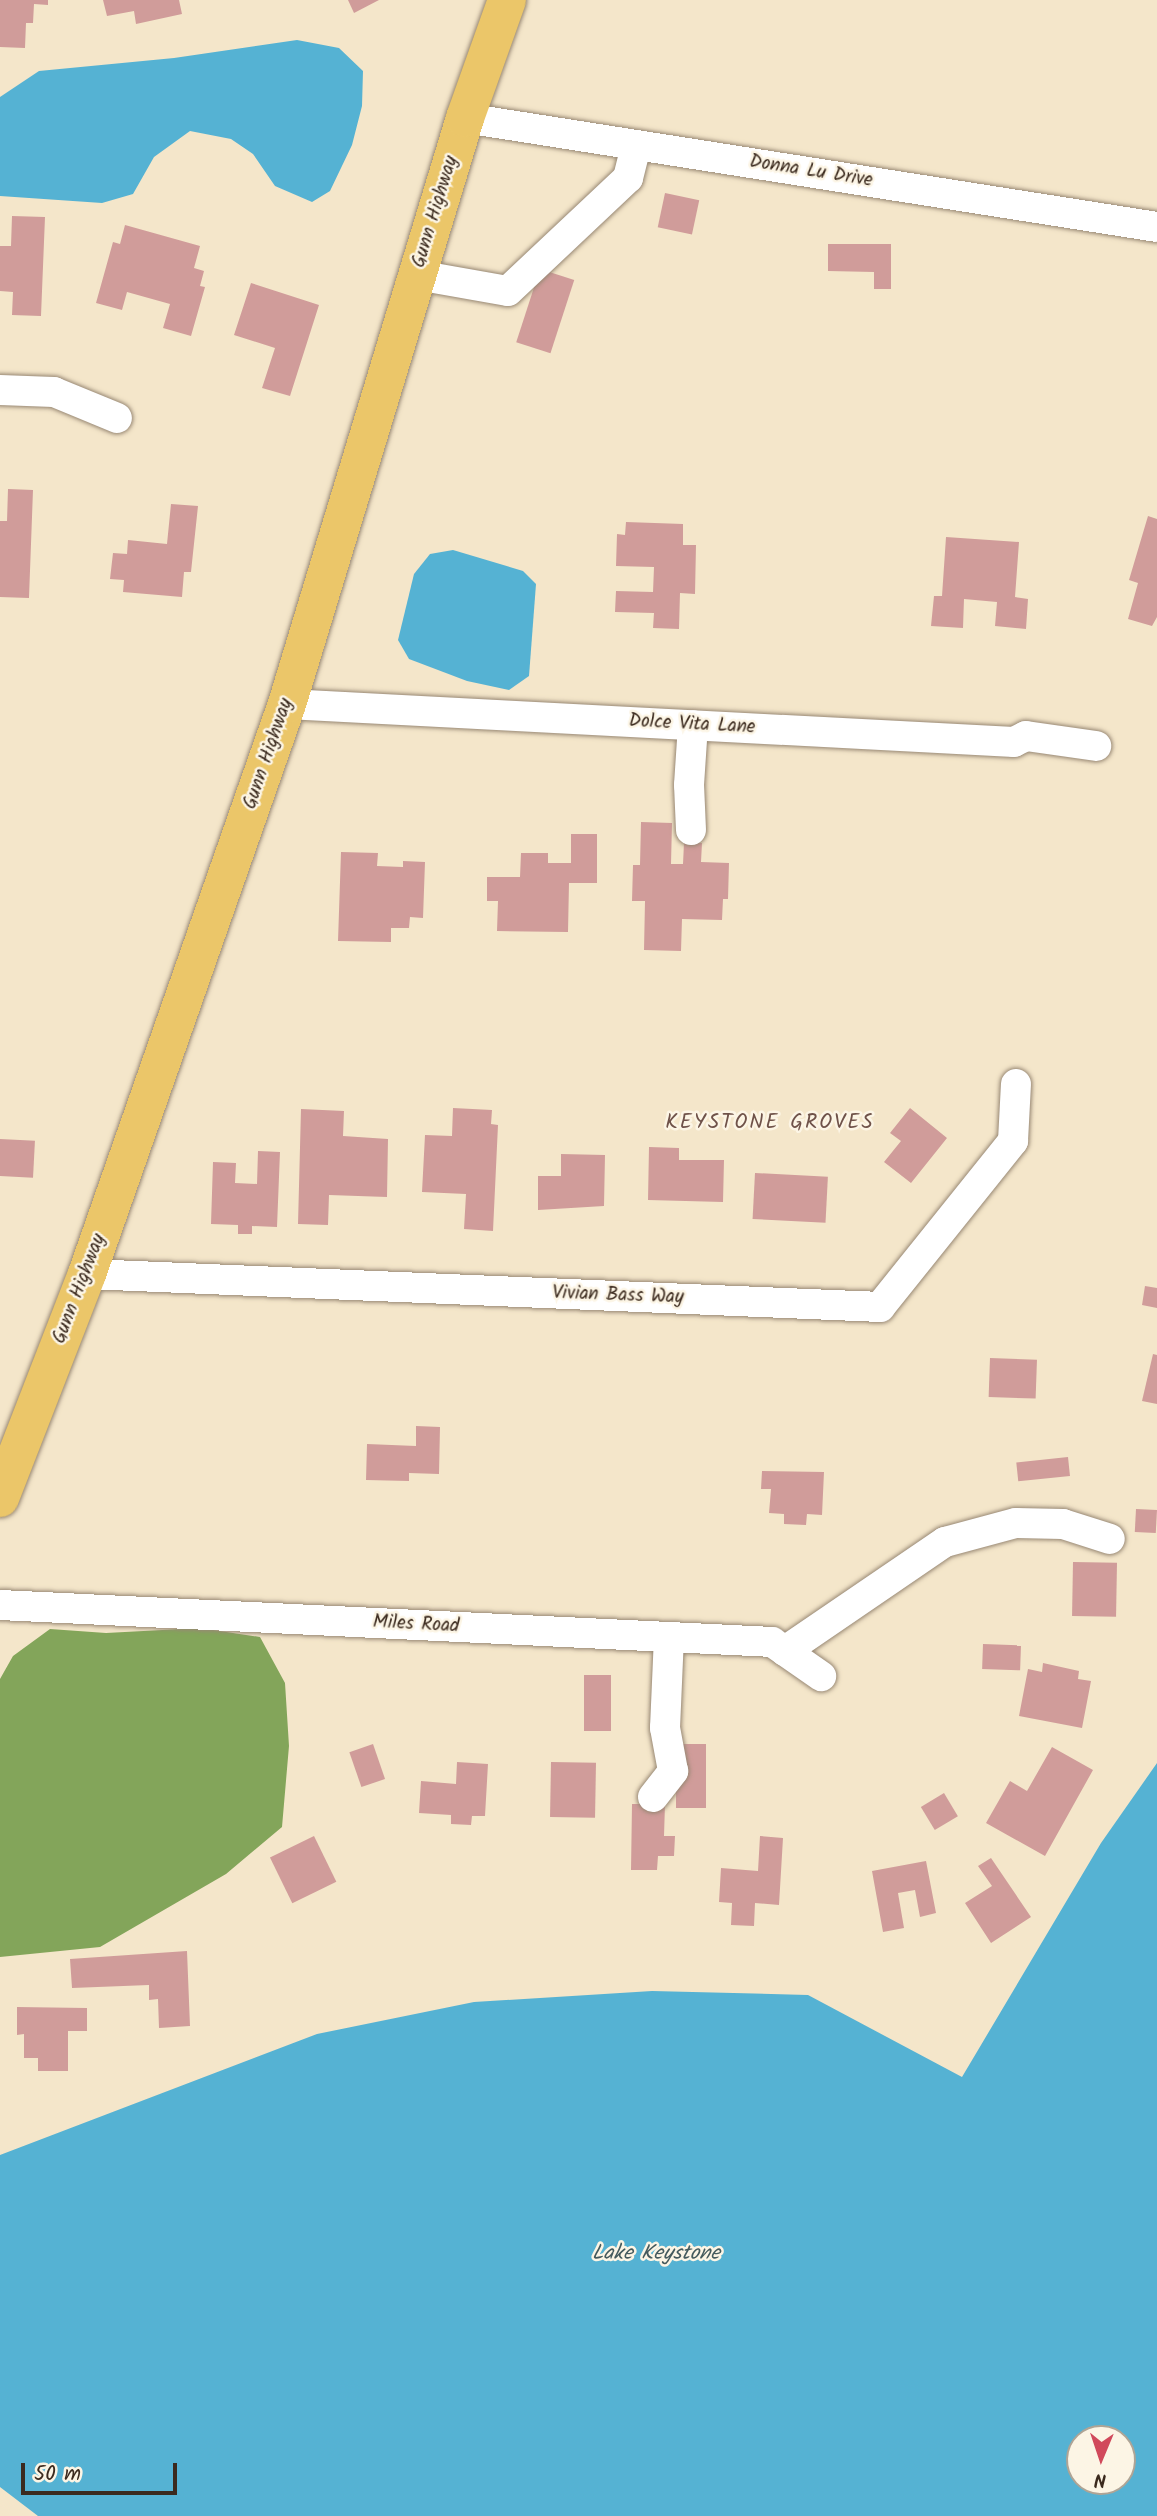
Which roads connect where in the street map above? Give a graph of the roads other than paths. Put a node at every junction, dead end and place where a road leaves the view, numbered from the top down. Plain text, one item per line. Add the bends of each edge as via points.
1 (507, 0) edge
2 (465, 118) junction
3 (636, 145) junction
4 (1157, 227) edge
5 (417, 275) junction
6 (0, 390) edge
7 (117, 418) dead end
8 (286, 704) junction
9 (693, 725) junction
10 (1096, 746) dead end
11 (691, 830) dead end
12 (1016, 1084) dead end
13 (87, 1274) junction
14 (0, 1497) edge
15 (1110, 1539) dead end
16 (0, 1605) edge
17 (669, 1637) junction
18 (785, 1651) junction
19 (821, 1676) dead end
20 (653, 1797) dead end

1 - 2 main road, Gunn Highway
2 - 3 street, Donna Lu Drive
2 - 5 main road, Gunn Highway
3 - 4 street, Donna Lu Drive
3 - 5 street via 628,178 508,291
5 - 8 main road, Gunn Highway
6 - 7 street via 54,392
8 - 9 street, Dolce Vita Lane
8 - 13 main road, Gunn Highway
9 - 10 street, Dolce Vita Lane via 1014,742 1026,736
9 - 11 street
12 - 13 street, Vivian Bass Way via 1013,1141 880,1307
13 - 14 main road, Gunn Highway
15 - 18 street via 1063,1524 1016,1523 945,1542
16 - 17 street, Miles Road
17 - 18 street, Miles Road via 772,1642
17 - 20 street via 665,1728 673,1771
18 - 19 street, Miles Road

